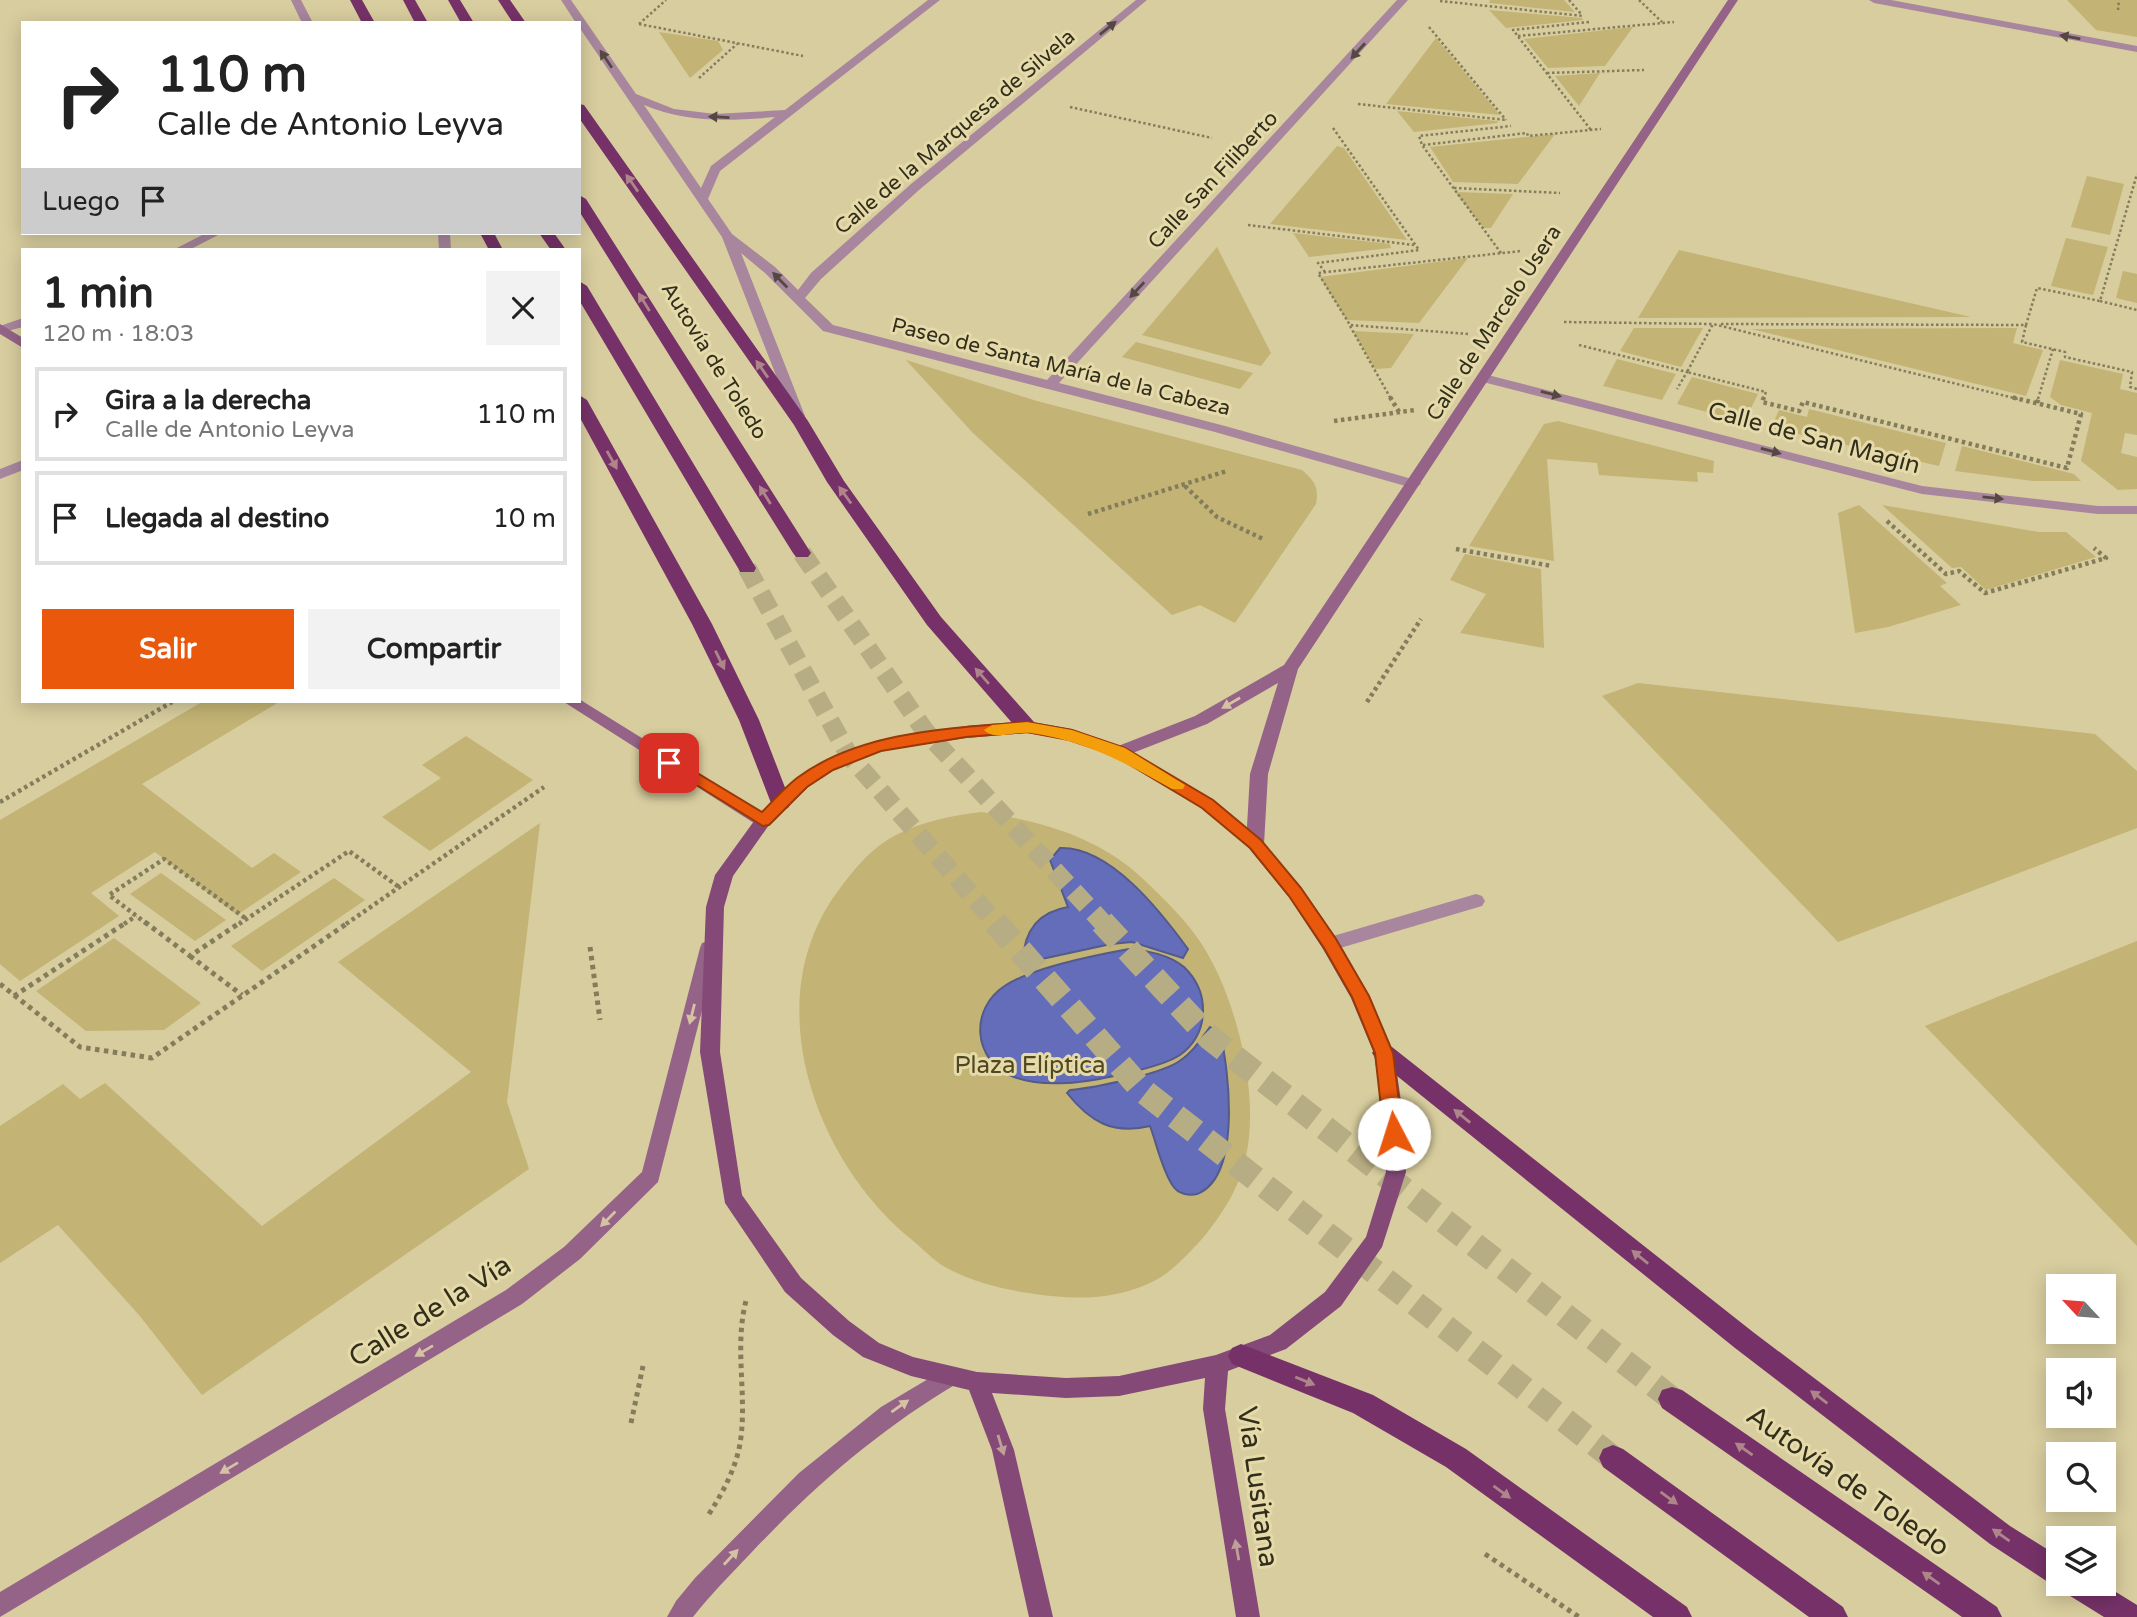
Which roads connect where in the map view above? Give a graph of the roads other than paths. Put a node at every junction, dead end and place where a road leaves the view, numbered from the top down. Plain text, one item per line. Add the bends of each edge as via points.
1 (296, 0) edge
2 (356, 0) edge
3 (409, 0) edge
4 (454, 0) edge
5 (504, 0) edge
6 (566, 0) edge
7 (935, 0) edge
8 (1142, 0) edge
9 (1403, 0) edge
10 (1733, 0) edge
11 (1874, 0) edge
12 (306, 21) edge
13 (368, 21) edge
14 (421, 21) edge
15 (467, 21) edge
16 (519, 21) edge
17 (580, 21) edge
18 (581, 22) edge
19 (2137, 49) edge
20 (631, 96) junction
21 (581, 111) edge
22 (787, 113) junction
23 (702, 200) junction
24 (581, 202) edge
25 (212, 235) edge
26 (728, 237) junction
27 (183, 248) edge
28 (581, 289) edge
29 (798, 299) junction
30 (21, 322) edge
31 (2, 329) edge
32 (21, 343) edge
33 (1484, 377) junction
34 (1050, 385) junction
35 (581, 404) edge
36 (802, 425) junction
37 (21, 465) edge
38 (0, 475) edge
39 (1414, 484) junction
40 (2137, 510) edge
41 (802, 553) tunnel mouth
42 (747, 568) tunnel mouth
43 (1290, 669) junction
44 (574, 703) edge
45 (1027, 727) junction
46 (1119, 752) junction
47 (781, 803) junction
48 (763, 821) junction
49 (1255, 844) junction
50 (1476, 901) dead end
51 (715, 925) junction
52 (1330, 944) junction
53 (1384, 1053) junction
54 (1229, 1361) junction
55 (950, 1376) junction
56 (977, 1382) junction
57 (1672, 1399) tunnel mouth
58 (1614, 1458) tunnel mouth
59 (2046, 1564) edge
60 (2096, 1596) edge
61 (0, 1605) edge
62 (679, 1617) edge
63 (1041, 1617) edge
64 (1248, 1617) edge
65 (1676, 1617) edge
66 (1832, 1617) edge
67 (1987, 1617) edge
68 (2130, 1617) edge

1 - 12 street
2 - 13 highway
3 - 14 highway
4 - 15 highway
5 - 16 highway
17 -> 6 street, Paseo de Santa María de la Cabeza
7 - 22 street
29 -> 8 street, Calle de la Marquesa de Silvela via 816,276 915,187
9 -> 34 street, Calle San Filiberto
10 - 33 main road, Calle de Marcelo Usera
19 -> 11 street
20 -> 18 street, Paseo de Santa María de la Cabeza
22 -> 20 street via 708,117 672,112
20 - 23 street, Paseo de Santa María de la Cabeza
36 -> 21 highway
22 - 23 street via 715,169
23 - 26 street, Paseo de Santa María de la Cabeza
41 -> 24 highway, Autovía de Toledo
25 - 27 street
29 -> 26 street, Paseo de Santa María de la Cabeza
26 - 36 street, Paseo de Santa María de la Cabeza
28 - 42 highway
29 - 34 street, Paseo de Santa María de la Cabeza via 828,328
30 - 31 street
31 - 32 main road
33 - 39 main road, Calle de Marcelo Usera
33 -> 40 street, Calle de San Magín via 1922,490 2098,510
34 - 39 street, Paseo de Santa María de la Cabeza
35 -> 47 highway via 702,624 749,720
45 -> 36 highway via 934,621 836,482
37 - 38 street
39 - 43 main road, Calle de Marcelo Usera
43 -> 46 main road, Calle de Marcelo Usera via 1201,720
43 - 49 main road, Calle de Marcelo Usera via 1259,774
44 - 48 main road
45 - 46 main road via 1072,735
45 - 47 main road via 878,746 828,766
46 - 49 main road via 1208,804
47 - 48 main road
48 - 51 main road via 724,875
49 - 52 main road
50 - 52 street
51 - 55 main road via 710,1052 732,1197 793,1285 841,1328 871,1350
51 -> 61 main road, Calle de la Vía via 651,1175 572,1254 514,1297
52 - 53 main road via 1360,996
53 - 54 main road via 1396,1172 1375,1241 1333,1299 1278,1342
59 -> 53 highway via 2000,1535 1744,1340
54 - 56 main road via 1119,1386
64 -> 54 main road, Vía Lusitana via 1214,1409
54 -> 65 highway via 1363,1404 1456,1458
55 - 56 main road
62 -> 55 main road via 806,1479 879,1421
56 -> 63 main road via 1003,1450
67 -> 57 highway, Autovía de Toledo
58 -> 66 highway
60 - 68 highway

